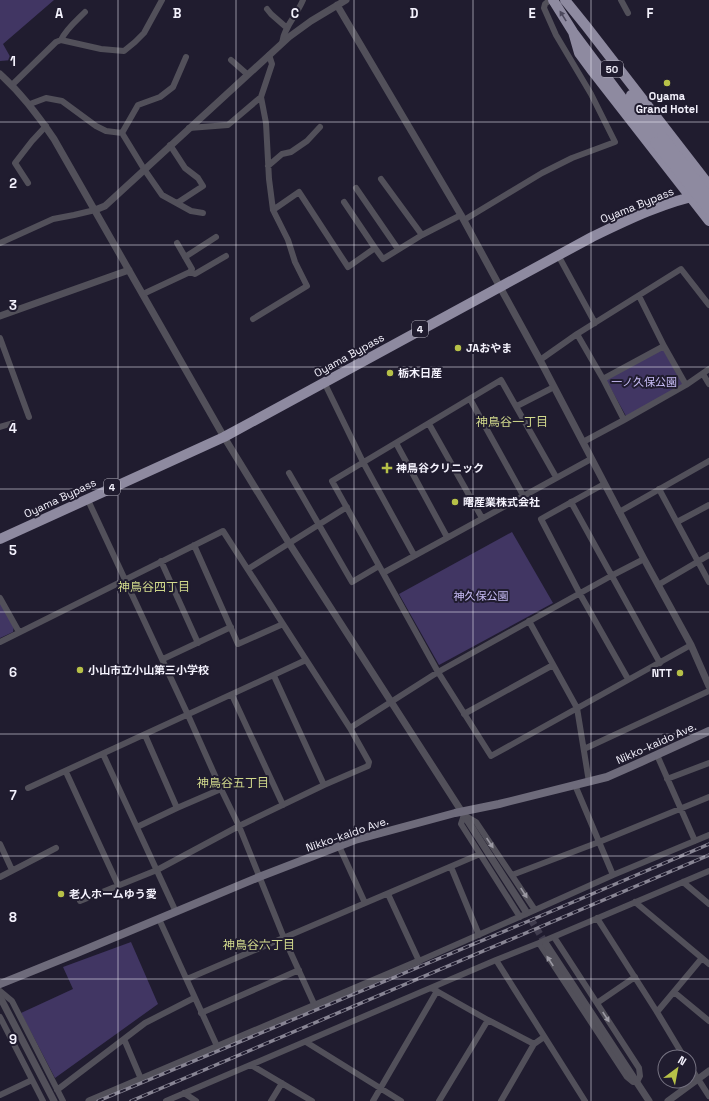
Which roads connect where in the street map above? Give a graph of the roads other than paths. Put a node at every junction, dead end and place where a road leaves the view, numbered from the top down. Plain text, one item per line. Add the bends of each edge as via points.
1 (162, 0) edge
2 (303, 0) edge
3 (346, 0) edge
4 (552, 0) edge
5 (564, 0) edge
6 (621, 0) edge
7 (337, 5) junction
8 (267, 9) dead end
9 (85, 12) dead end
10 (628, 13) dead end
11 (287, 28) junction
12 (573, 32) junction
13 (60, 40) junction
14 (282, 43) junction
15 (269, 55) junction
16 (186, 57) dead end
17 (231, 60) dead end
18 (0, 74) edge
19 (247, 74) junction
20 (12, 85) junction
21 (262, 97) junction
22 (30, 104) junction
23 (46, 126) junction
24 (320, 127) dead end
25 (189, 128) junction
26 (122, 132) junction
27 (659, 139) junction
28 (170, 145) junction
29 (268, 166) junction
30 (144, 169) junction
31 (381, 179) dead end
32 (28, 183) dead end
33 (709, 185) edge
34 (356, 188) dead end
35 (709, 193) edge
36 (690, 196) junction
37 (709, 196) edge
38 (344, 202) dead end
39 (176, 203) junction
40 (95, 210) junction
41 (273, 210) junction
42 (709, 210) edge
43 (203, 213) dead end
44 (462, 217) junction
45 (709, 221) edge
46 (422, 235) junction
47 (216, 238) dead end
48 (0, 243) edge
49 (177, 243) dead end
50 (375, 248) junction
51 (398, 249) junction
52 (558, 255) junction
53 (226, 256) dead end
54 (185, 257) junction
55 (129, 270) junction
56 (190, 272) junction
57 (500, 287) junction
58 (143, 294) junction
59 (639, 296) junction
60 (707, 298) edge
61 (709, 305) edge
62 (0, 316) edge
63 (253, 319) dead end
64 (595, 323) junction
65 (577, 334) junction
66 (0, 338) edge
67 (664, 346) junction
68 (540, 360) junction
69 (709, 369) edge
70 (703, 374) junction
71 (603, 379) junction
72 (324, 382) junction
73 (709, 384) edge
74 (686, 386) junction
75 (554, 387) junction
76 (470, 399) junction
77 (516, 406) junction
78 (29, 417) dead end
79 (624, 420) junction
80 (13, 423) dead end
81 (429, 424) junction
82 (0, 426) edge
83 (224, 436) junction
84 (583, 442) junction
85 (396, 443) junction
86 (591, 459) junction
87 (709, 461) edge
88 (363, 462) junction
89 (289, 473) dead end
90 (556, 477) junction
91 (604, 484) junction
92 (659, 489) junction
93 (523, 495) junction
94 (88, 498) junction
95 (570, 502) junction
96 (709, 505) edge
97 (347, 506) junction
98 (619, 512) junction
99 (482, 518) junction
100 (677, 522) junction
101 (319, 524) junction
102 (447, 537) junction
103 (0, 539) edge
104 (289, 543) junction
105 (194, 545) junction
106 (414, 555) junction
107 (709, 555) edge
108 (644, 559) junction
109 (161, 561) junction
110 (698, 562) junction
111 (379, 566) junction
112 (248, 569) junction
113 (383, 573) junction
114 (611, 576) junction
115 (125, 579) junction
116 (709, 582) edge
117 (658, 585) junction
118 (580, 594) junction
119 (0, 598) edge
120 (529, 621) junction
121 (283, 624) junction
122 (231, 627) junction
123 (19, 632) junction
124 (0, 642) edge
125 (198, 643) junction
126 (691, 645) junction
127 (163, 659) junction
128 (306, 660) junction
129 (660, 662) junction
130 (553, 664) junction
131 (438, 672) junction
132 (274, 676) junction
133 (707, 677) edge
134 (628, 679) junction
135 (709, 686) edge
136 (709, 691) edge
137 (232, 695) junction
138 (391, 702) junction
139 (577, 708) junction
140 (188, 714) junction
141 (464, 714) junction
142 (350, 728) junction
143 (709, 731) edge
144 (145, 735) junction
145 (584, 749) junction
146 (103, 754) junction
147 (657, 755) junction
148 (709, 763) edge
149 (66, 772) junction
150 (667, 780) junction
151 (589, 782) junction
152 (324, 785) junction
153 (576, 785) junction
154 (28, 788) dead end
155 (221, 789) junction
156 (709, 797) edge
157 (283, 805) junction
158 (177, 808) junction
159 (680, 809) junction
160 (462, 813) junction
161 (239, 826) junction
162 (137, 827) junction
163 (709, 835) edge
164 (695, 841) junction
165 (599, 842) junction
166 (0, 844) edge
167 (339, 846) junction
168 (56, 848) dead end
169 (480, 854) junction
170 (451, 867) junction
171 (12, 870) junction
172 (156, 870) junction
173 (709, 870) edge
174 (512, 875) junction
175 (613, 875) junction
176 (0, 877) edge
177 (259, 877) junction
178 (683, 882) junction
179 (118, 885) junction
180 (388, 894) junction
181 (80, 901) dead end
182 (635, 902) junction
183 (365, 903) junction
184 (709, 904) edge
185 (525, 910) tunnel mouth
186 (535, 910) junction
187 (176, 912) junction
188 (520, 917) junction
189 (597, 918) junction
190 (159, 919) junction
191 (479, 935) junction
192 (554, 937) junction
193 (284, 938) junction
194 (543, 943) junction
195 (702, 958) junction
196 (496, 960) junction
197 (419, 961) junction
198 (709, 964) edge
199 (299, 970) junction
200 (635, 977) junction
201 (187, 979) junction
202 (0, 984) edge
203 (434, 989) junction
204 (0, 991) edge
205 (674, 992) junction
206 (0, 997) edge
207 (194, 998) junction
208 (597, 1003) junction
209 (315, 1006) junction
210 (657, 1012) junction
211 (201, 1013) junction
212 (0, 1016) edge
213 (488, 1020) junction
214 (709, 1021) edge
215 (544, 1037) junction
216 (124, 1039) junction
217 (306, 1042) junction
218 (534, 1044) junction
219 (217, 1046) junction
220 (679, 1049) edge
221 (251, 1065) junction
222 (709, 1071) edge
223 (141, 1079) junction
224 (698, 1079) junction
225 (32, 1080) junction
226 (637, 1082) junction
227 (282, 1083) junction
228 (380, 1089) junction
229 (57, 1090) junction
230 (184, 1093) junction
231 (0, 1095) edge
232 (709, 1096) edge
233 (504, 1100) edge
234 (43, 1101) edge
235 (54, 1101) edge
236 (64, 1101) edge
237 (89, 1101) edge
238 (166, 1101) edge
239 (196, 1101) edge
240 (271, 1101) edge
241 (312, 1101) edge
242 (373, 1101) edge
243 (401, 1101) edge
244 (439, 1101) edge
245 (585, 1101) edge
246 (649, 1101) edge
247 (668, 1101) edge

1 - 13 street via 144,32 124,51
2 - 11 street
3 - 7 street
12 -> 4 highway, 50
4 - 44 street via 545,4 544,8 556,35 591,94 615,142 566,161
5 - 27 highway, 50
5 - 33 highway
6 - 10 street
7 - 14 street
7 - 44 street
8 - 11 street
9 - 13 street
11 - 14 street
12 - 27 highway, 50
12 - 36 highway via 579,53
13 - 20 street
14 - 15 street
15 - 19 street
15 - 21 street via 272,64
16 - 26 street via 173,87 160,97 138,105
17 - 19 street
18 - 20 street
19 - 25 street
20 - 22 street
21 - 25 street via 228,125
21 - 29 street
22 - 23 street
22 - 26 street via 46,98 62,101 96,126 106,131
23 - 32 street via 15,163
23 - 40 street
24 - 29 street via 307,141 291,152 282,154
25 - 28 street
26 - 30 street
27 - 37 highway, 50, bridge
27 - 42 highway, 50, bridge
28 - 30 street
28 - 39 street via 185,168 198,178 203,186
29 - 41 street
30 - 39 street via 162,195
30 - 40 street via 105,206
31 - 46 street
34 - 51 street
35 - 36 highway, Oyama Bypass / 4
36 - 45 highway
36 - 52 highway, Oyama Bypass / 4 via 617,225
38 - 50 street
39 - 43 street via 191,211
40 - 48 street via 53,218
40 - 55 street
41 - 50 street via 299,192 348,267
41 - 63 street via 288,240 294,262 307,286
44 - 46 street
44 - 57 street
46 - 51 street
47 - 54 street
49 - 54 street
50 - 51 street via 383,259
52 - 57 highway, Oyama Bypass / 4
52 - 64 street
53 - 56 street via 195,274
54 - 56 street via 192,269
55 - 58 street
55 - 62 street
56 - 58 street
57 - 68 street
57 - 72 highway, Oyama Bypass / 4
58 - 83 street
59 - 60 street via 681,269
59 - 64 street
59 - 67 street
60 - 61 street
64 - 65 street
65 - 68 street
65 - 71 street
66 - 78 street
67 - 71 street
67 - 74 street
68 - 75 street
69 - 70 street
70 - 73 street
70 - 74 street
71 - 79 street
72 - 83 highway, Oyama Bypass / 4
72 - 88 street
74 - 79 street
75 - 77 street
75 - 84 street
76 - 77 street via 501,380
76 - 81 street
76 - 93 street
77 - 90 street
79 - 84 street
80 - 82 street
81 - 85 street
81 - 99 street
83 - 94 highway, Oyama Bypass / 4
83 - 104 street
84 - 86 street
85 - 88 street
85 - 102 street
86 - 90 street
86 - 91 street
87 - 92 street
88 - 97 street via 332,481
88 - 106 street
89 - 101 street
90 - 93 street
91 - 95 street
91 - 98 street
92 - 98 street
92 - 100 street
93 - 99 street
94 - 103 highway, Oyama Bypass / 4
94 - 115 street
95 - 114 street
95 - 118 street via 541,519
96 - 100 street
97 - 101 street
97 - 111 street
98 - 108 street
99 - 102 street
100 - 110 street
101 - 104 street
101 - 111 street via 352,582
102 - 106 street
104 - 112 street
104 - 138 street
105 - 109 street
105 - 112 street via 223,530
105 - 122 street
106 - 113 street
107 - 110 street
108 - 114 street
108 - 117 street
109 - 115 street
109 - 125 street
110 - 116 street
110 - 117 street
111 - 113 street
112 - 121 street
113 - 131 street
114 - 118 street
114 - 129 street
115 - 123 street
115 - 127 street
117 - 126 street
118 - 120 street
118 - 134 street
119 - 123 street
120 - 130 street
120 - 131 street
121 - 122 street via 238,644
121 - 128 street
122 - 125 street
123 - 124 street
125 - 127 street
126 - 129 street
126 - 133 street
127 - 140 street
128 - 132 street
128 - 142 street
129 - 134 street
130 - 139 street
130 - 141 street
131 - 138 street
131 - 141 street
132 - 137 street
132 - 152 street
133 - 135 street
134 - 139 street
136 - 145 street
137 - 140 street
137 - 157 street
138 - 142 street
138 - 160 street
139 - 141 street via 491,756
139 - 145 street
140 - 144 street
140 - 155 street
142 - 152 street via 369,762 368,766
143 - 147 main road, Nikko-kaido Ave.
144 - 146 street
144 - 158 street
145 - 151 street
146 - 149 street
146 - 162 street
147 - 150 street
147 - 151 main road, Nikko-kaido Ave.
148 - 150 street
149 - 154 street
149 - 179 street
150 - 159 street
151 - 153 main road, Nikko-kaido Ave.
152 - 157 street
153 - 160 main road, Nikko-kaido Ave.
153 - 165 street
155 - 158 street
155 - 161 street
156 - 159 street
157 - 161 street
158 - 162 street
159 - 164 street
159 - 165 street
160 - 167 main road, Nikko-kaido Ave. via 372,835
160 - 169 street via 461,824
160 -> 174 street via 476,822
160 - 185 street
161 - 172 street
161 - 177 street
162 - 172 street
163 - 164 street
164 - 175 street
165 - 174 street
165 - 175 street
166 - 171 street
167 - 177 main road, Nikko-kaido Ave.
167 - 183 street
168 - 171 street
169 - 170 street
169 - 188 street
170 - 180 street
170 - 191 street
171 - 176 street
172 - 179 street
172 - 187 street
173 - 178 street
174 -> 186 street
175 - 186 street
177 - 187 main road, Nikko-kaido Ave.
177 - 193 street
178 - 182 street
178 - 184 street
179 - 181 street
180 - 183 street
180 - 197 street
182 - 189 street
182 - 195 street
183 - 193 street
186 - 188 street
187 - 190 main road, Nikko-kaido Ave.
188 - 191 street
189 - 192 street
189 - 200 street
190 - 201 street
190 - 202 main road, Nikko-kaido Ave.
191 - 197 street
192 - 194 street
192 - 208 street
193 - 199 street
193 - 201 street
194 - 196 street
194 - 226 street
195 - 198 street
195 - 205 street
196 - 203 street
196 - 215 street
197 - 209 street
199 - 209 street
199 - 211 street
200 - 208 street
200 - 210 street
201 - 207 street
203 - 213 street
203 - 217 street
203 - 228 street
204 - 229 street via 12,1002
205 - 210 street
205 - 214 street
206 - 235 street
207 - 211 street
207 - 216 street via 146,1023
208 -> 226 street via 639,1068 640,1076
209 - 219 street
210 - 220 street
211 - 219 street
212 - 225 street
213 - 218 street
213 - 244 street
215 - 218 street
215 - 245 street
216 - 223 street
216 - 229 street
217 - 221 street
217 - 228 street
218 - 233 street
219 - 223 street
221 - 227 street
221 - 230 street
222 - 224 street
223 - 237 street
224 - 232 street
224 - 247 street
225 - 231 street
225 - 234 street
226 - 246 street
227 - 240 street
227 - 241 street
228 - 242 street
228 - 243 street
229 - 236 street
230 - 238 street
230 - 239 street

